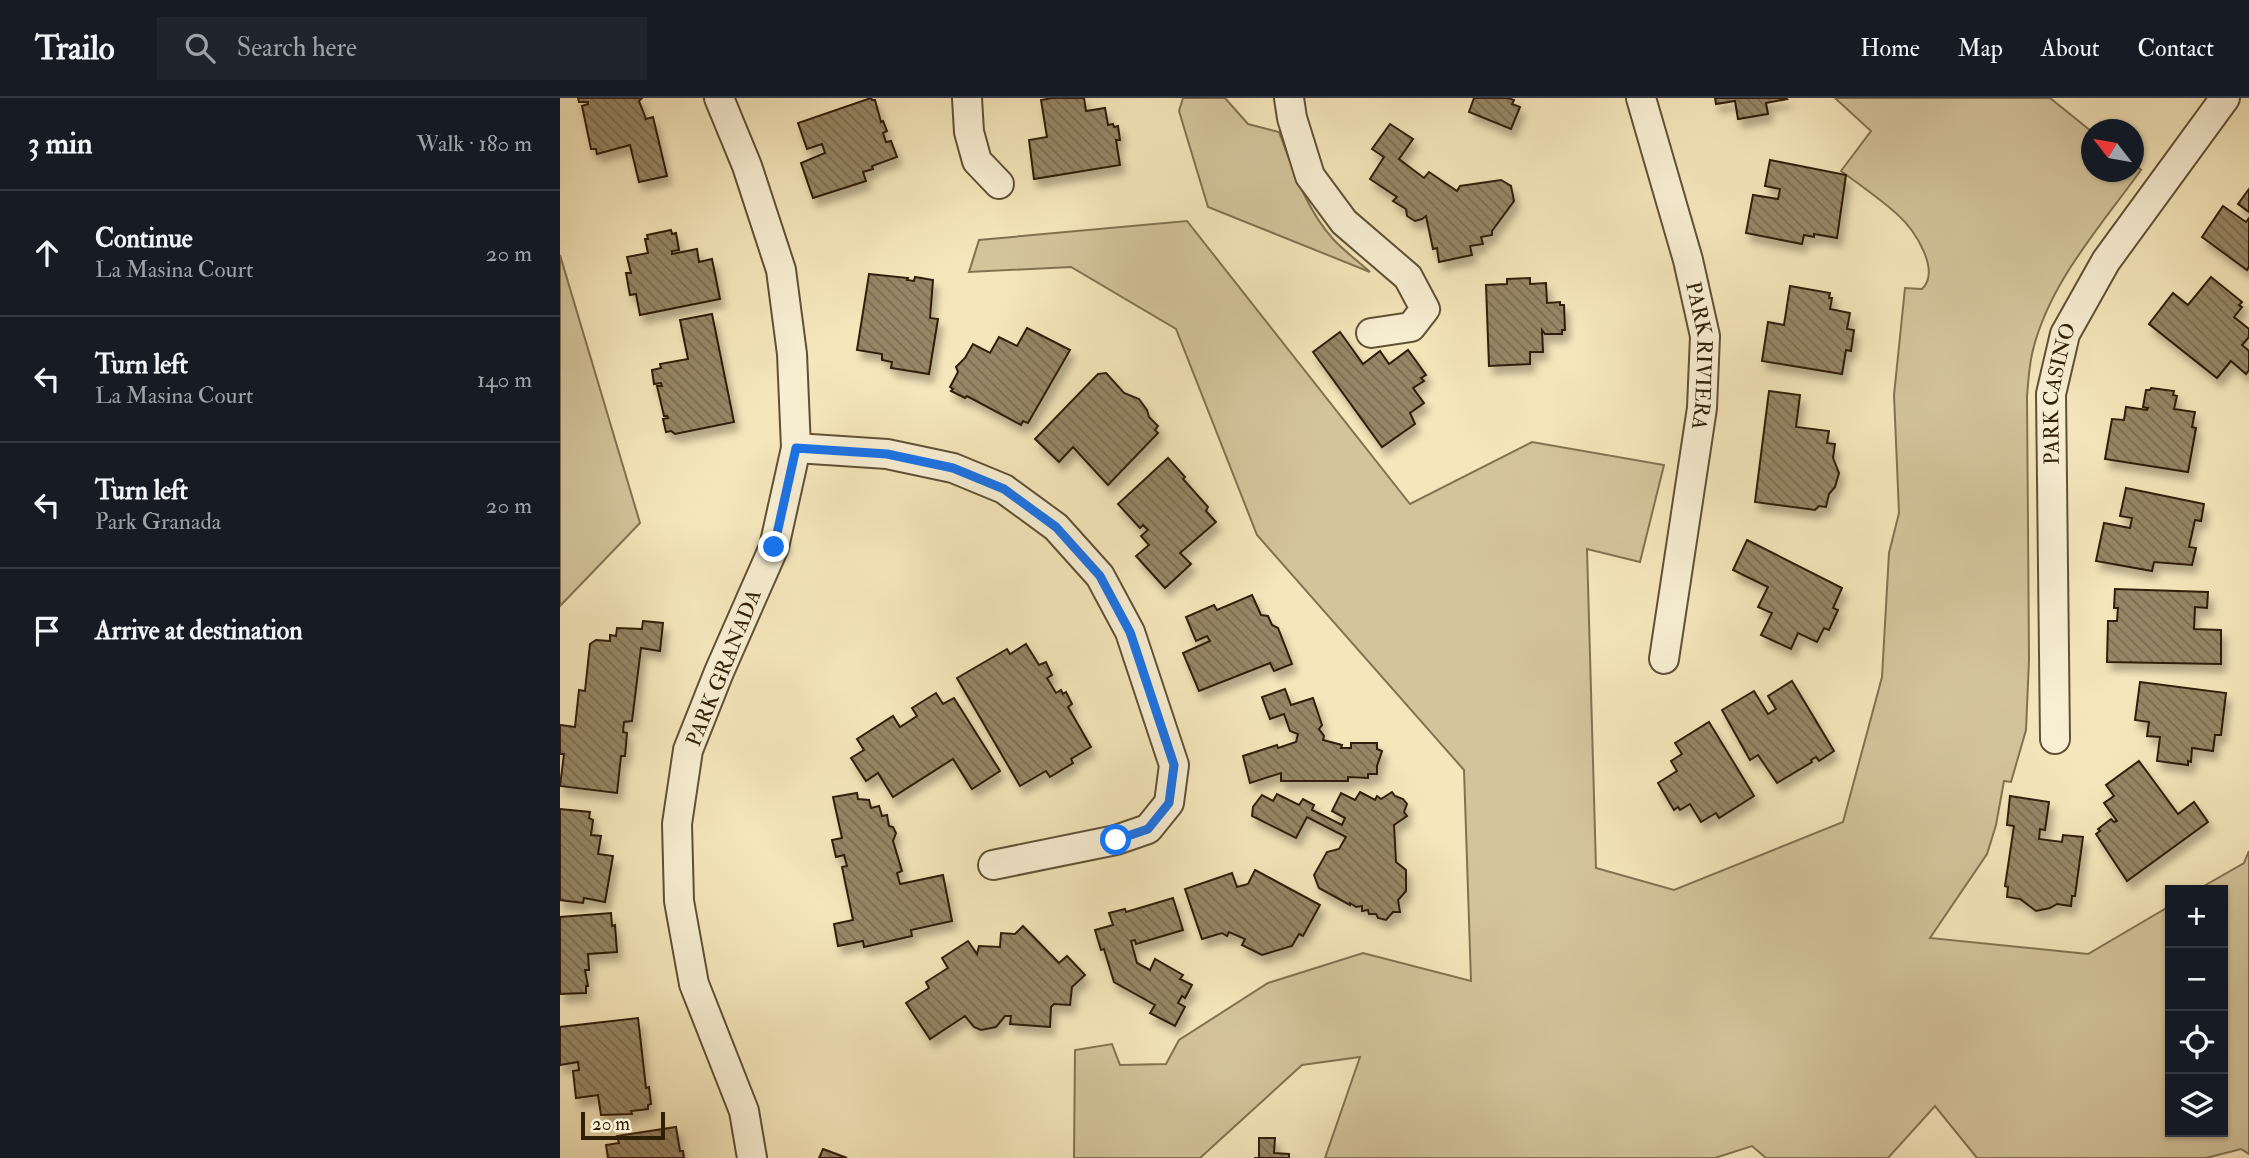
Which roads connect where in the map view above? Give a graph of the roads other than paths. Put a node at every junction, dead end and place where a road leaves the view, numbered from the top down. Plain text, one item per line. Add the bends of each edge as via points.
1 (719, 98) edge
2 (967, 98) edge
3 (1289, 98) edge
4 (1641, 98) edge
5 (2225, 98) edge
6 (999, 184) dead end
7 (1371, 333) dead end
8 (796, 448) junction
9 (1664, 659) dead end
10 (2055, 738) dead end
11 (993, 865) dead end
12 (752, 1158) edge

1 - 8 street, PARK GRANADA via 781,270 792,354
2 - 6 street via 977,161
3 - 7 street via 1310,176 1345,222 1408,277 1425,309 1411,327
4 - 9 street, PARK RIVIERA via 1705,336 1702,408
5 - 10 street, PARK CASINO via 2106,261 2065,334 2052,394
8 - 11 street via 887,454 953,468 1004,489 1056,527 1083,556 1100,576 1130,632 1174,765 1169,803 1148,829
8 - 12 street, PARK GRANADA via 774,547 688,750 677,824 679,901 694,984 744,1111

